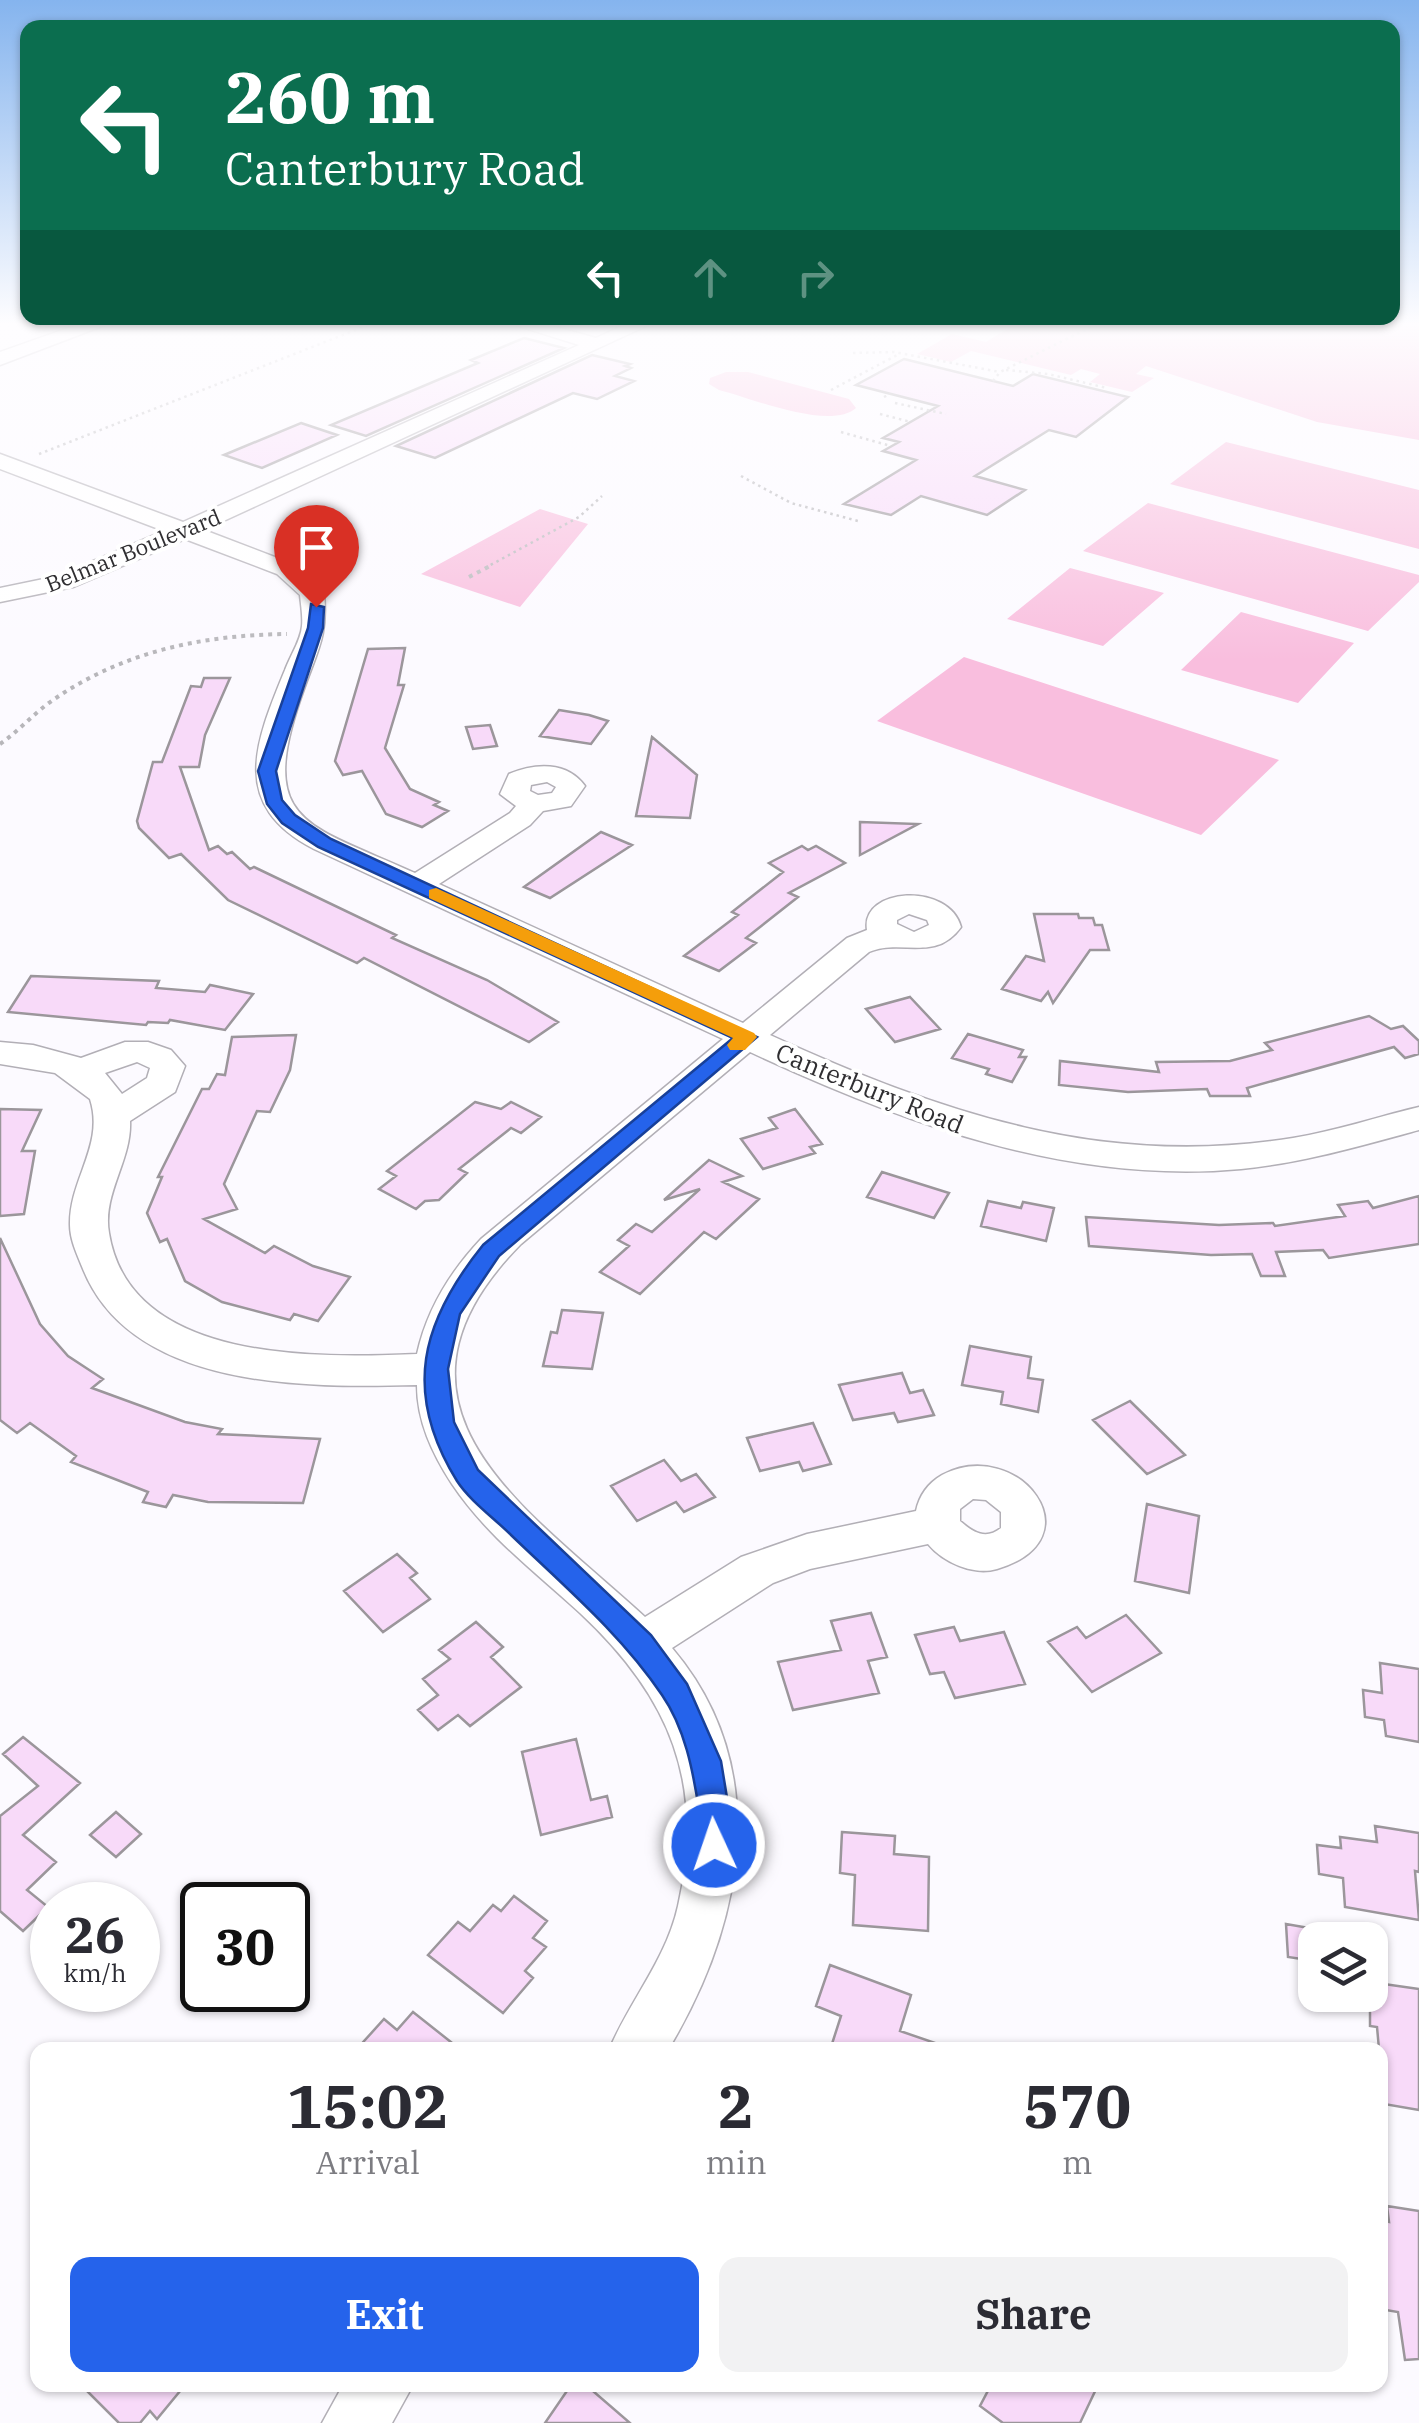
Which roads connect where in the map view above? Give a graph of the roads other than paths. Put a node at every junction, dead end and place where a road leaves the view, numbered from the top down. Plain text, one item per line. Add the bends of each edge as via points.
1 (396, 435) edge
2 (14, 460) edge
3 (186, 530) junction
4 (0, 596) edge
5 (534, 804) dead end
6 (417, 885) junction
7 (886, 933) dead end
8 (747, 1037) junction
9 (0, 1053) edge
10 (80, 1072) junction
11 (113, 1116) junction
12 (1419, 1118) edge
13 (436, 1369) junction
14 (938, 1524) dead end
15 (641, 1643) junction
16 (642, 2042) edge
17 (376, 2392) edge
18 (352, 2423) edge

1 - 3 street, Belmar Boulevard
2 - 3 street, Canterbury Road
3 - 4 street, Belmar Boulevard via 81,576
3 - 6 street, Canterbury Road via 285,570 312,593 315,628 267,771 274,800 310,835
5 - 6 street
6 - 8 street, Canterbury Road
7 - 8 street via 858,946
8 - 12 street, Canterbury Road via 930,1117 1072,1150 1221,1157 1292,1150
8 - 13 street via 491,1251 448,1314
9 - 10 street via 32,1055
10 - 11 street via 104,1094
10 - 11 street via 132,1052 149,1052 168,1066 163,1084
11 - 13 street via 90,1196 89,1235 101,1272 126,1306 196,1349 270,1368
13 - 15 street via 441,1422 468,1477
14 - 15 street via 807,1552 757,1570
15 - 16 street via 688,1711 715,1816 713,1874 700,1932 675,1991
17 - 18 street

